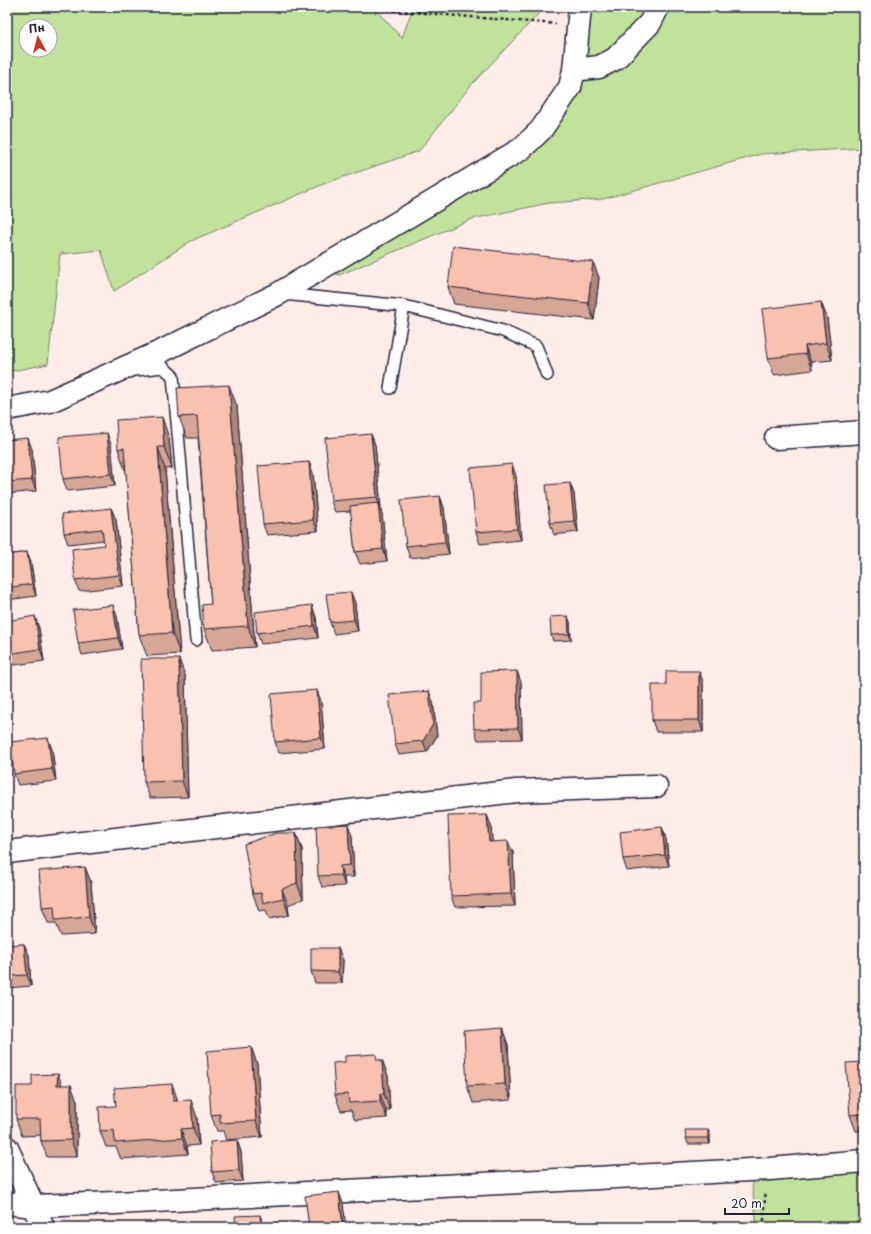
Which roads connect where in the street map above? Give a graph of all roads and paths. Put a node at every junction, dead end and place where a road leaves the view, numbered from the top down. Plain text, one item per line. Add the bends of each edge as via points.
1 (351, 7) edge
2 (658, 7) edge
3 (580, 16) edge
4 (574, 70) junction
5 (278, 294) junction
6 (404, 306) junction
7 (114, 373) junction
8 (547, 375) dead end
9 (390, 388) dead end
10 (7, 409) edge
11 (864, 432) edge
12 (776, 438) dead end
13 (196, 640) dead end
14 (656, 786) dead end
15 (7, 852) edge
16 (7, 1148) edge
17 (864, 1161) edge
18 (770, 1168) junction
19 (7, 1203) edge
20 (34, 1206) junction
21 (43, 1227) edge
22 (764, 1227) edge

1 - 3 path
2 - 4 street via 650,23 615,59 599,67
3 - 4 street
4 - 5 street via 570,87 541,130 521,149
5 - 6 lane
5 - 7 street
6 - 8 lane via 503,331 536,346
6 - 9 lane
7 - 10 street via 50,401
7 - 13 lane via 163,367 173,376
11 - 12 street
14 - 15 street via 516,791
16 - 20 street
17 - 18 street
18 - 20 street
18 - 22 path via 764,1207
19 - 20 street
20 - 21 street

